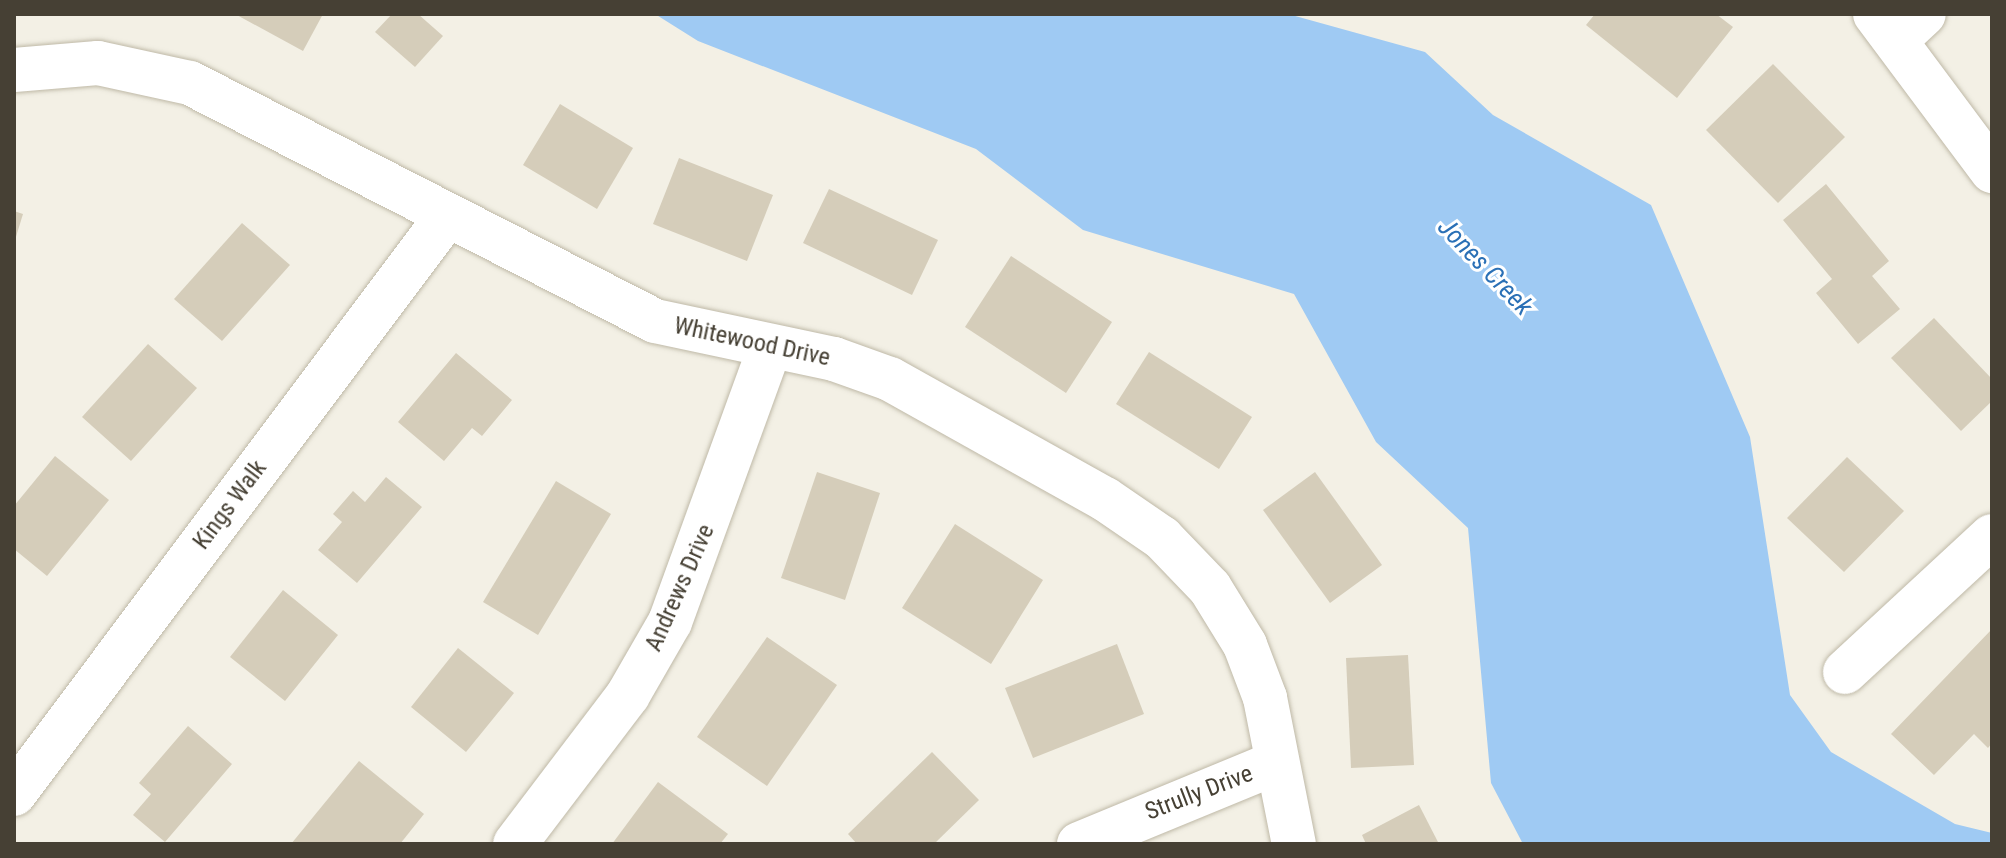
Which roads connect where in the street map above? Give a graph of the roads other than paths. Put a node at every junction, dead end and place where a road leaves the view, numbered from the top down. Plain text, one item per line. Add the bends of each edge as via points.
1 (1899, 23) edge
2 (14, 70) edge
3 (1992, 171) edge
4 (447, 216) junction
5 (770, 347) junction
6 (1992, 536) edge
7 (1845, 672) dead end
8 (1276, 763) junction
9 (14, 794) edge
10 (515, 844) edge
11 (1079, 844) edge
12 (1294, 844) edge

1 - 3 street
2 - 4 street, Whitewood Drive via 98,63 190,83
4 - 5 street, Whitewood Drive via 655,321
4 - 9 street, Kings Walk
5 - 8 street, Whitewood Drive via 834,359 890,379 1105,499 1162,538 1210,588 1245,645 1265,698
5 - 10 street, Andrews Drive via 670,622 628,695
6 - 7 street
8 - 11 street, Strully Drive
8 - 12 street, Whitewood Drive

